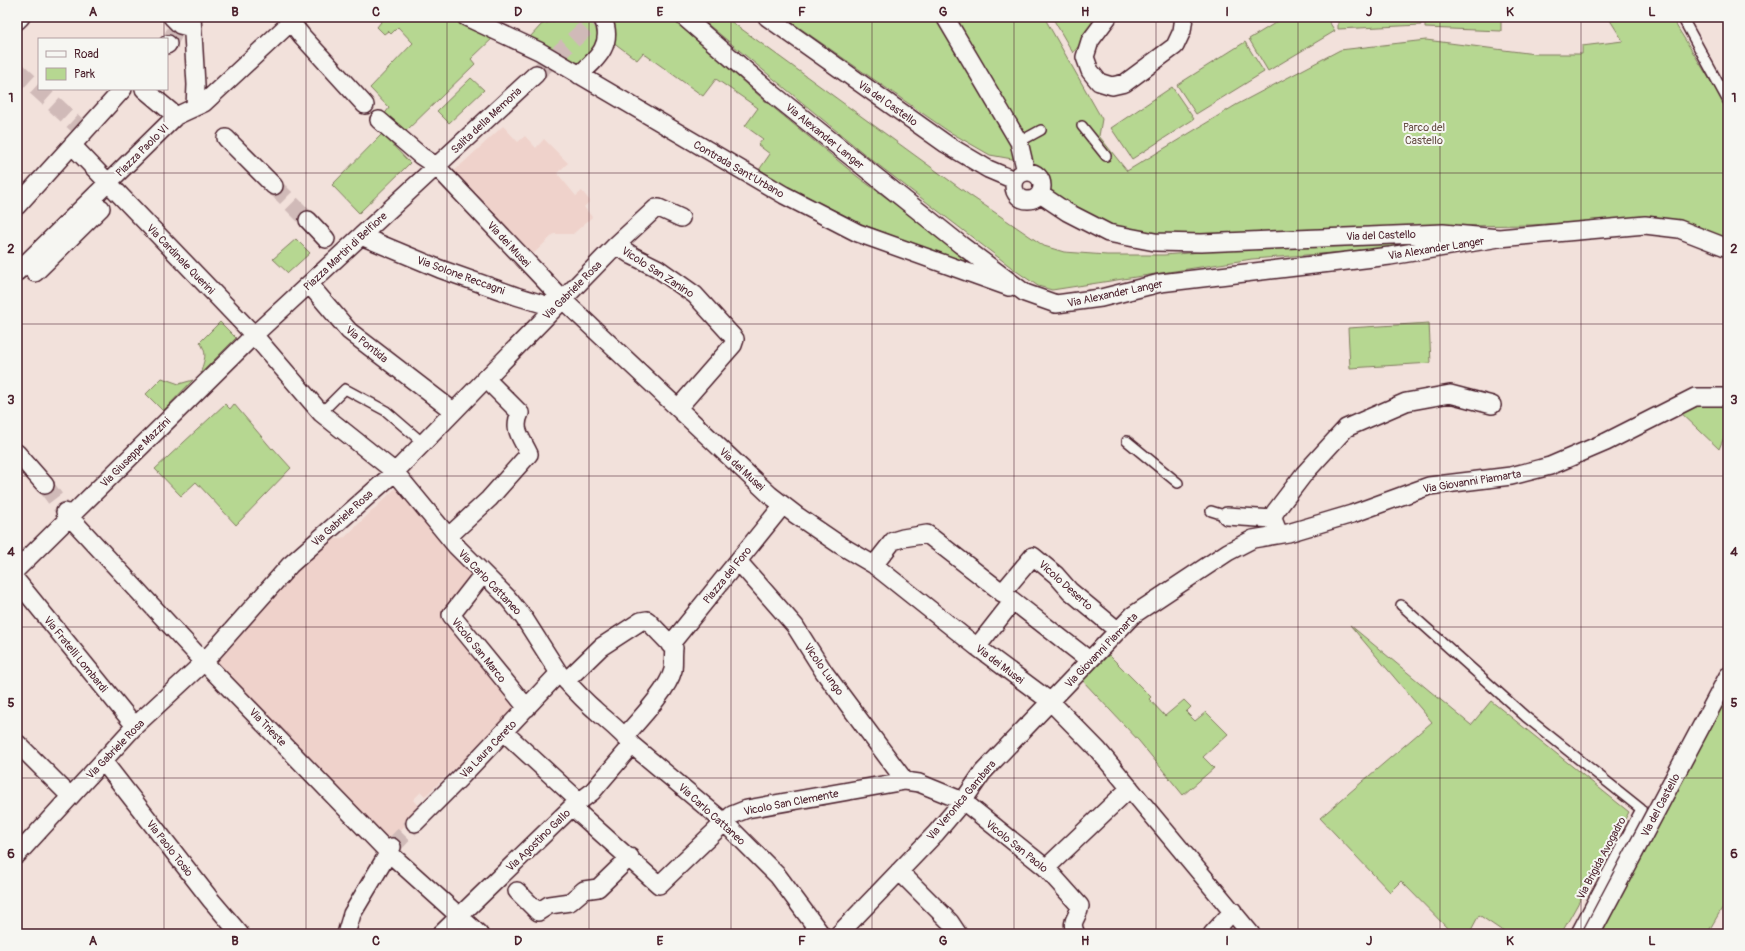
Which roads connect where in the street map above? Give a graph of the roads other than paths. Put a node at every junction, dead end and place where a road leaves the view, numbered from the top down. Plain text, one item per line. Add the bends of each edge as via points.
1 (21, 17) edge
2 (466, 17) edge
3 (602, 17) edge
4 (684, 17) edge
5 (767, 17) edge
6 (945, 17) edge
7 (1108, 17) edge
8 (1184, 17) edge
9 (1682, 17) edge
10 (289, 19) edge
11 (17, 21) edge
12 (183, 23) edge
13 (536, 74) tunnel mouth
14 (579, 75) junction
15 (122, 90) edge
16 (145, 90) edge
17 (1728, 101) edge
18 (365, 105) dead end
19 (201, 109) junction
20 (176, 116) junction
21 (379, 120) dead end
22 (1082, 126) dead end
23 (1041, 130) dead end
24 (226, 138) dead end
25 (1019, 142) junction
26 (72, 145) junction
27 (1106, 156) dead end
28 (436, 166) junction
29 (1020, 176) junction
30 (274, 186) tunnel mouth
31 (113, 188) junction
32 (1040, 194) junction
33 (17, 206) edge
34 (681, 218) dead end
35 (308, 220) tunnel mouth
36 (69, 235) junction
37 (361, 236) junction
38 (1499, 238) junction
39 (326, 239) dead end
40 (616, 245) junction
41 (1728, 248) edge
42 (25, 275) edge
43 (309, 284) junction
44 (1025, 293) junction
45 (562, 299) junction
46 (254, 335) junction
47 (485, 378) junction
48 (1728, 397) edge
49 (1492, 405) dead end
50 (678, 408) junction
51 (453, 411) junction
52 (321, 413) junction
53 (1127, 440) dead end
54 (423, 442) junction
55 (17, 453) edge
56 (395, 472) junction
57 (1178, 483) dead end
58 (45, 485) tunnel mouth
59 (783, 505) junction
60 (1219, 514) dead end
61 (67, 515) junction
62 (1276, 527) junction
63 (449, 536) junction
64 (738, 561) junction
65 (874, 565) junction
66 (17, 569) edge
67 (483, 574) junction
68 (17, 581) edge
69 (1005, 595) junction
70 (1401, 605) dead end
71 (1117, 630) junction
72 (670, 644) junction
73 (977, 647) junction
74 (1089, 660) junction
75 (204, 662) junction
76 (1728, 676) edge
77 (562, 677) junction
78 (1051, 702) junction
79 (527, 708) junction
80 (135, 726) junction
81 (504, 732) junction
82 (629, 740) junction
83 (17, 743) edge
84 (103, 761) junction
85 (905, 781) junction
86 (1130, 788) junction
87 (70, 796) junction
88 (963, 801) junction
89 (575, 804) junction
90 (728, 819) junction
91 (415, 823) tunnel mouth
92 (390, 850) junction
93 (17, 855) edge
94 (630, 858) junction
95 (1046, 868) junction
96 (899, 871) junction
97 (517, 891) dead end
98 (1233, 911) junction
99 (459, 916) junction
100 (240, 934) edge
101 (346, 934) edge
102 (441, 934) edge
103 (479, 934) edge
104 (821, 934) edge
105 (839, 934) edge
106 (958, 934) edge
107 (1076, 934) edge
108 (1212, 934) edge
109 (1251, 934) edge
110 (1575, 934) edge
111 (1591, 934) edge

1 - 11 street
2 - 14 street, Contrada Sant'Urbano via 539,51
3 - 14 street via 608,28 606,42 598,58
4 - 44 street, Via Alexander Langer via 774,95
5 - 29 street, Via del Castello via 946,144 988,169
6 - 25 street
7 - 8 street via 1090,42 1085,57 1099,82 1112,86 1125,83 1175,46 1182,31
9 - 17 lane
10 - 18 street
10 - 19 street, Piazza Paolo VI
12 - 19 street
13 - 28 street, Salita della Memoria
14 - 44 street, Contrada Sant'Urbano via 784,195 858,233
15 - 26 street via 80,129
16 - 20 street, Piazza Paolo VI
19 - 20 street, Piazza Paolo VI
20 - 31 street, Piazza Paolo VI
21 - 28 street, Via dei Musei
22 - 27 lane
23 - 25 lane
24 - 30 street
25 - 29 street
26 - 31 street, Piazza Paolo VI
26 - 33 street
28 - 37 street, Piazza Martiri di Belfiore
28 - 45 street, Via dei Musei
29 - 32 street, Via del Castello via 1031,172 1040,178
29 - 32 street via 1013,187 1019,197 1030,201
31 - 36 street, Piazza Paolo VI
31 - 36 street, Piazza Paolo VI via 103,206
31 - 46 street, Via Cardinale Querini
32 - 38 street, Via del Castello via 1108,234 1155,242 1201,243 1443,233
34 - 40 street, Via Gabriele Rosa via 656,208
35 - 39 street
36 - 42 street, Piazza Paolo VI
37 - 43 street, Piazza Martiri di Belfiore
37 - 45 street, Via Solone Reccagni via 440,269 546,305
38 - 41 street, Via del Castello via 1645,225 1679,229
38 - 44 street, Via Alexander Langer via 1390,256 1160,282 1101,298 1056,304
40 - 45 street, Via Gabriele Rosa
40 - 50 street, Vicolo San Zanino via 657,268 695,295 735,339 733,345
43 - 46 street, Piazza Martiri di Belfiore
43 - 51 street, Via Pontida via 349,331
45 - 47 street, Via Gabriele Rosa
45 - 50 street, Via dei Musei
46 - 52 street, Via Carlo Cattaneo
46 - 61 street, Via Giuseppe Mazzini
47 - 51 street, Via Gabriele Rosa
47 - 63 street via 520,413 517,430 529,454 488,499
48 - 62 street, Via Giovanni Piamarta via 1695,397 1606,442 1550,466 1511,476 1429,486 1352,514
49 - 62 street via 1450,394 1406,402 1346,428 1304,474 1275,512
50 - 59 street, Via dei Musei
51 - 54 street, Via Gabriele Rosa
52 - 54 lane via 345,389 386,411
52 - 56 street, Via Carlo Cattaneo
53 - 57 lane
54 - 56 street, Via Gabriele Rosa
55 - 58 street
56 - 63 street, Via Carlo Cattaneo
56 - 75 street, Via Gabriele Rosa via 290,565
59 - 64 street, Piazza del Foro
59 - 65 street, Via dei Musei via 840,545
60 - 62 street, Via Giovanni Piamarta
61 - 66 street, Via Giuseppe Mazzini
61 - 75 street, Via Trieste
62 - 71 street, Via Giovanni Piamarta via 1228,552 1133,615
63 - 67 street, Via Carlo Cattaneo
64 - 72 street, Piazza del Foro
64 - 85 street, Vicolo Lungo via 795,626 824,672
65 - 69 street via 893,541 927,534
65 - 73 street, Via dei Musei
67 - 77 street, Via Carlo Cattaneo via 524,618
67 - 79 street, Vicolo San Marco via 450,615
68 - 80 street, Via Fratelli Lombardi
69 - 71 street, Vicolo Deserto via 1033,556
69 - 73 street
69 - 74 street
70 - 110 lane, Via Brigida Avogadro via 1526,717 1641,809
71 - 74 street, Via Giovanni Piamarta
72 - 77 street, Via Laura Cereto via 647,620 642,621 601,647
72 - 82 street, Via Agostino Gallo via 674,648 670,678
73 - 78 street, Via dei Musei
74 - 78 street, Via Giovanni Piamarta
75 - 80 street, Via Gabriele Rosa
75 - 92 street, Via Trieste
76 - 111 street, Via del Castello
77 - 79 street, Via Laura Cereto
77 - 82 street, Via Carlo Cattaneo
78 - 86 street, Via dei Musei via 1098,750
78 - 88 street, Via Veronica Gambara via 983,772
79 - 81 street, Via Laura Cereto
80 - 84 street, Via Gabriele Rosa
81 - 89 street, Vicolo San Clemente
81 - 91 street, Via Laura Cereto
82 - 89 street, Via Agostino Gallo via 592,792
82 - 90 street, Via Carlo Cattaneo
83 - 87 street
84 - 87 street, Via Gabriele Rosa
84 - 100 street, Via Paolo Tosio via 210,900
85 - 88 street, Vicolo San Clemente via 919,783
85 - 90 street, Vicolo San Clemente via 746,809
86 - 95 street
86 - 98 street, Via dei Musei
87 - 93 street, Via Gabriele Rosa
88 - 95 street, Vicolo San Paolo
88 - 96 street, Via Veronica Gambara
89 - 94 street, Vicolo San Clemente
89 - 99 street, Via Agostino Gallo
90 - 94 street, Vicolo San Clemente via 659,885
90 - 104 street, Via Carlo Cattaneo via 778,876
92 - 99 street, Via Trieste
92 - 101 street via 352,914
94 - 97 street via 598,888 584,890 570,902 549,905 538,912
95 - 107 street, Vicolo San Paolo via 1080,906 1072,927
96 - 105 street, Via Veronica Gambara
96 - 106 street via 950,922
98 - 108 street
98 - 109 street, Via dei Musei
99 - 102 street, Via Agostino Gallo
99 - 103 street, Via Trieste

